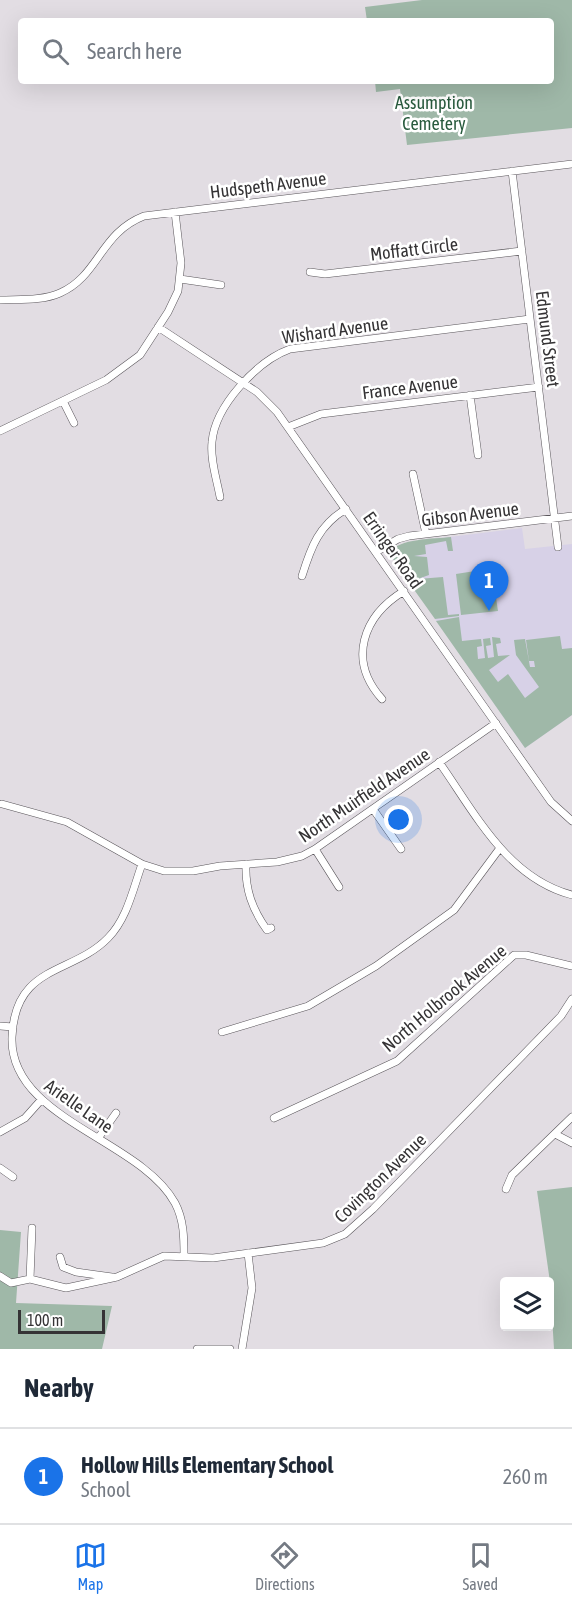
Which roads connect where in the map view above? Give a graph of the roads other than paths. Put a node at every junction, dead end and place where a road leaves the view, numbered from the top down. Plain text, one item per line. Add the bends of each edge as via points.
1 (572, 164) edge
2 (512, 171) junction
3 (175, 212) junction
4 (522, 251) junction
5 (310, 272) dead end
6 (180, 279) junction
7 (221, 285) dead end
8 (0, 300) edge
9 (530, 319) junction
10 (158, 327) junction
11 (244, 382) junction
12 (539, 387) junction
13 (470, 395) junction
14 (63, 401) junction
15 (74, 423) dead end
16 (288, 427) junction
17 (0, 432) edge
18 (478, 455) dead end
19 (413, 474) dead end
20 (220, 497) dead end
21 (346, 509) junction
22 (572, 516) edge
23 (555, 518) junction
24 (426, 534) junction
25 (558, 547) dead end
26 (376, 552) junction
27 (302, 576) dead end
28 (404, 591) junction
29 (382, 699) dead end
30 (496, 723) junction
31 (439, 762) junction
32 (2, 804) dead end
33 (372, 809) junction
34 (572, 821) edge
35 (500, 848) junction
36 (315, 849) junction
37 (401, 849) dead end
38 (142, 864) junction
39 (246, 864) junction
40 (339, 887) dead end
41 (572, 895) edge
42 (271, 928) dead end
43 (572, 966) edge
44 (572, 999) edge
45 (0, 1026) edge
46 (13, 1027) junction
47 (222, 1032) dead end
48 (41, 1100) junction
49 (116, 1113) dead end
50 (572, 1117) edge
51 (274, 1118) dead end
52 (0, 1132) edge
53 (555, 1134) junction
54 (99, 1137) junction
55 (572, 1143) edge
56 (0, 1168) edge
57 (13, 1177) dead end
58 (506, 1189) dead end
59 (32, 1228) dead end
60 (248, 1253) junction
61 (60, 1257) dead end
62 (184, 1257) junction
63 (0, 1276) edge
64 (117, 1277) junction
65 (30, 1280) junction
66 (196, 1349) edge
67 (230, 1349) edge
68 (242, 1349) edge

1 - 2 street, Hudspeth Avenue
2 - 3 street, Hudspeth Avenue
2 - 4 street, Edmund Street
3 - 6 street
3 - 8 street, Hudspeth Avenue via 144,216 123,226 83,277 61,292 42,298
4 - 5 street, Moffatt Circle via 325,274
4 - 9 street, Edmund Street
6 - 7 street
6 - 10 street via 174,302
9 - 11 street, Wishard Avenue via 290,349 265,360
9 - 12 street, Edmund Street
10 - 11 street, Erringer Road
10 - 14 street via 130,364
11 - 16 street, Erringer Road via 268,401
11 - 20 street, Wishard Avenue via 213,432 211,450
12 - 13 street, France Avenue
12 - 23 street, Edmund Street
13 - 16 street, France Avenue via 321,414
13 - 18 street
14 - 15 street
14 - 17 street
16 - 21 street, Erringer Road
19 - 24 street
21 - 26 street, Erringer Road
21 - 27 street via 318,533
22 - 23 street, Gibson Avenue
23 - 24 street, Gibson Avenue
23 - 25 street, Edmund Street
24 - 26 street, Gibson Avenue via 398,539
26 - 28 street, Erringer Road
28 - 29 street via 378,611 364,640 365,671
28 - 30 street, Erringer Road
30 - 31 street, North Muirfield Avenue
30 - 34 street, Erringer Road via 551,802
31 - 33 street, North Muirfield Avenue
31 - 35 street
32 - 38 street, North Muirfield Avenue via 67,822
33 - 36 street, North Muirfield Avenue
33 - 37 street
35 - 41 street via 529,875
35 - 47 street via 454,910 376,966 308,1006
36 - 39 street, North Muirfield Avenue via 288,861
36 - 40 street
38 - 39 street, North Muirfield Avenue via 174,872
38 - 46 street, Arielle Lane via 113,933 98,947 35,982 23,998
39 - 42 street via 252,905 267,930
43 - 51 street, North Holbrook Avenue via 514,955 397,1060
44 - 60 street, Covington Avenue via 561,1016 355,1227 323,1243
45 - 46 street
46 - 48 street, Arielle Lane via 13,1050 19,1071
48 - 52 street via 25,1118
48 - 54 street, Arielle Lane
49 - 54 street
50 - 53 street
53 - 55 street
53 - 58 street via 512,1175
54 - 62 street, Arielle Lane via 165,1189 181,1220
56 - 57 street
59 - 65 street
60 - 62 street, Covington Avenue
60 - 68 street via 252,1288
61 - 64 street via 63,1267 76,1272
62 - 64 street, Covington Avenue via 164,1256
63 - 65 street, Covington Avenue via 11,1283
64 - 65 street, Covington Avenue via 66,1288
66 - 67 street

